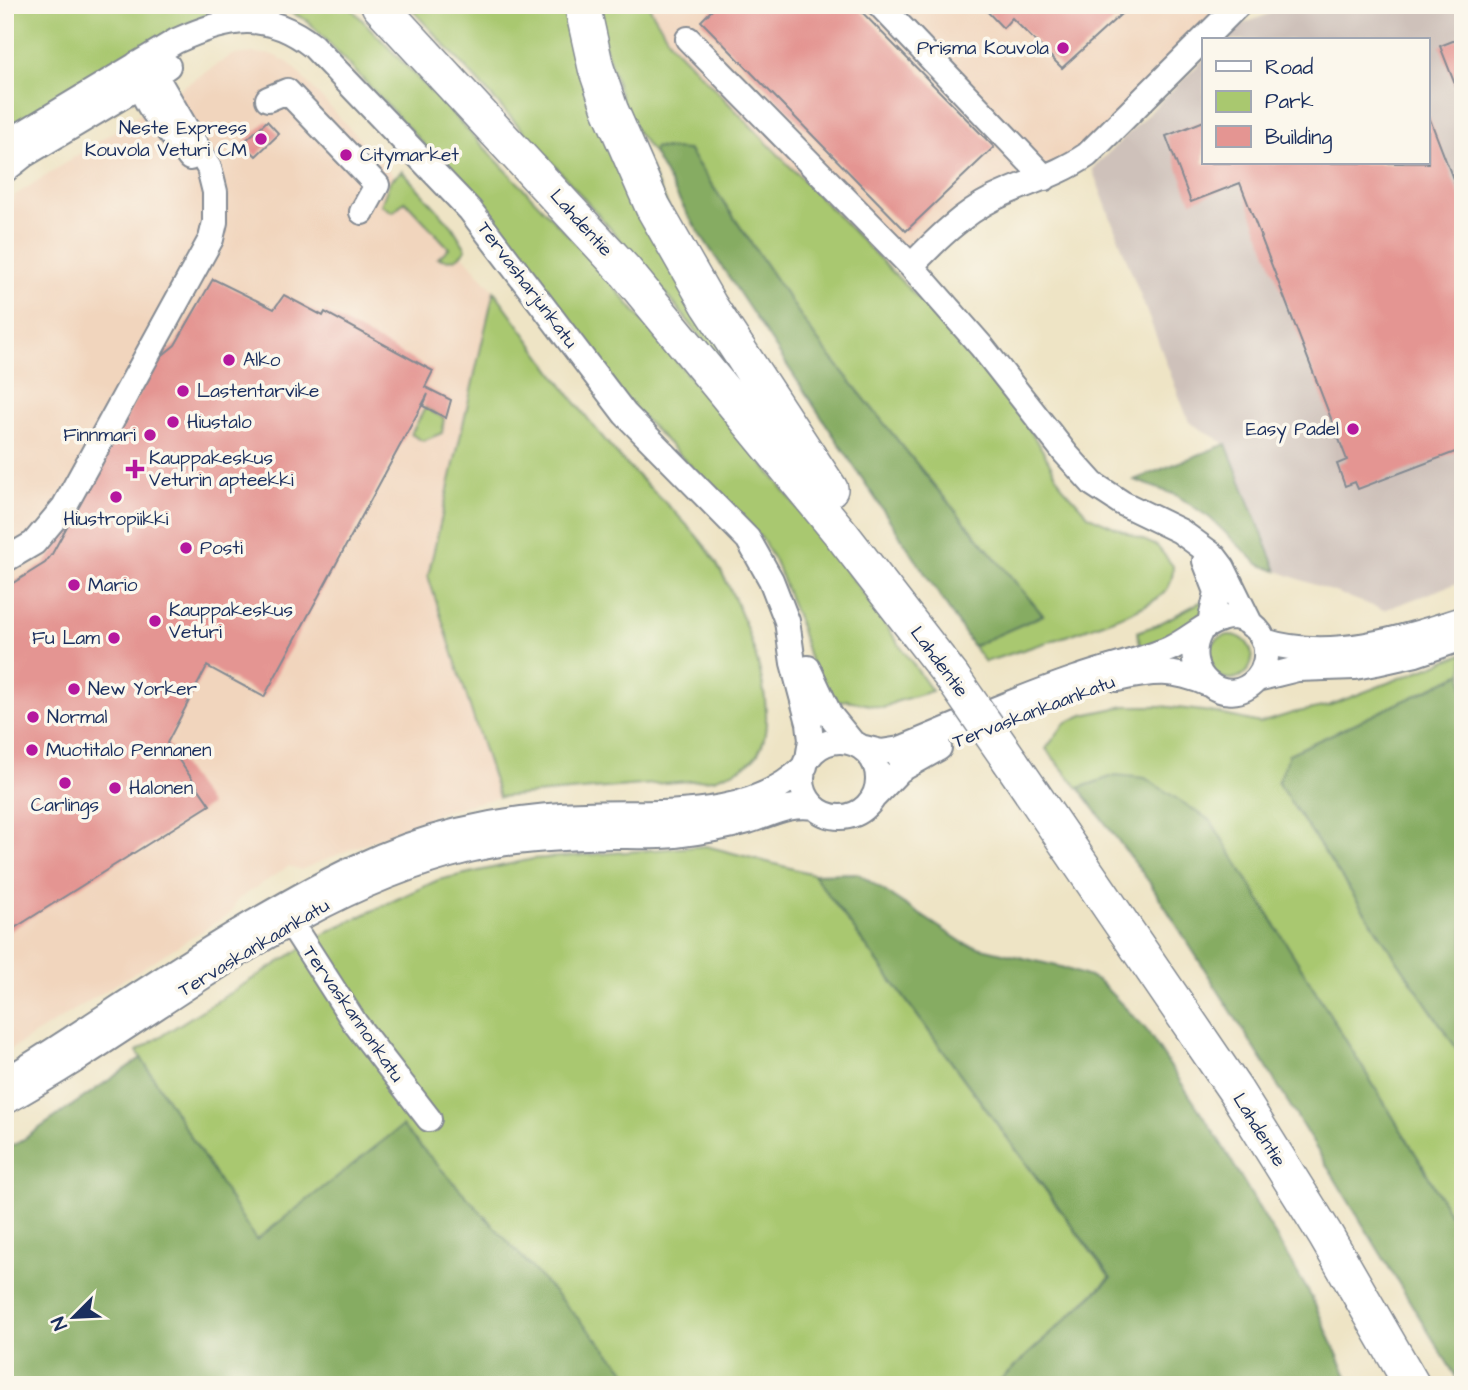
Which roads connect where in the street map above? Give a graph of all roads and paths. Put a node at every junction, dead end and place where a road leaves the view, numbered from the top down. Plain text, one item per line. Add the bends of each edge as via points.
1 (379, 5) edge
2 (582, 5) edge
3 (880, 5) edge
4 (1238, 5) edge
5 (1205, 38) edge
6 (688, 39) dead end
7 (1202, 41) edge
8 (144, 75) junction
9 (268, 99) dead end
10 (5, 144) edge
11 (5, 170) edge
12 (1045, 178) junction
13 (362, 212) dead end
14 (911, 266) junction
15 (1180, 531) junction
16 (842, 535) junction
17 (5, 560) edge
18 (1463, 619) edge
19 (787, 621) junction
20 (1205, 628) junction
21 (1258, 633) junction
22 (1463, 638) edge
23 (1257, 679) junction
24 (1208, 684) junction
25 (858, 745) junction
26 (807, 762) junction
27 (875, 796) junction
28 (814, 807) junction
29 (285, 915) junction
30 (5, 1081) edge
31 (5, 1102) edge
32 (429, 1119) dead end
33 (1412, 1385) edge

1 - 16 highway, Lahdentie via 626,272
2 - 16 highway via 610,109 653,207 709,305 838,501
3 - 12 street
4 - 5 street
6 - 14 street
7 - 12 street via 1087,155
8 - 10 street, Tervasharjunkatu
8 - 11 street, Tervasharjunkatu
8 - 17 street via 157,116 205,180 215,208 211,239 64,507 34,543
8 - 19 street, Tervasharjunkatu via 176,41 234,21 263,21 290,30 313,46 470,210 625,414 748,539
9 - 13 street via 288,91 377,185
12 - 14 street via 969,213
14 - 15 street via 1093,484
15 - 20 street via 1196,548 1217,592
15 - 21 street via 1214,556
16 - 33 highway, Lahdentie, bridge via 952,677 1235,1090
18 - 21 street via 1354,647 1295,649
19 - 25 street, Tervasharjunkatu via 822,702
19 - 26 street, Tervasharjunkatu via 809,723
20 - 21 street via 1231,617 1242,619
20 - 24 street via 1196,640 1193,660
20 - 25 street, Tervaskankaankatu via 1171,648 1076,678 900,749 881,752
21 - 23 street via 1266,661
22 - 23 street via 1356,667 1297,669
23 - 24 street via 1238,690
24 - 27 street, Tervaskankaankatu via 1177,672 1141,674 1093,686 923,756 900,770
25 - 26 street via 825,744
25 - 27 street via 873,758 878,771
26 - 28 street via 803,789
26 - 29 street, Tervaskankaankatu via 784,786 712,809 540,816 435,837 380,856
27 - 28 street via 867,807 843,818
28 - 29 street, Tervaskankaankatu via 796,805 715,829 672,835 587,837 469,850
29 - 30 street, Tervaskankaankatu via 204,952
29 - 31 street, Tervaskankaankatu
29 - 32 street, Tervaskannonkatu via 355,1023

